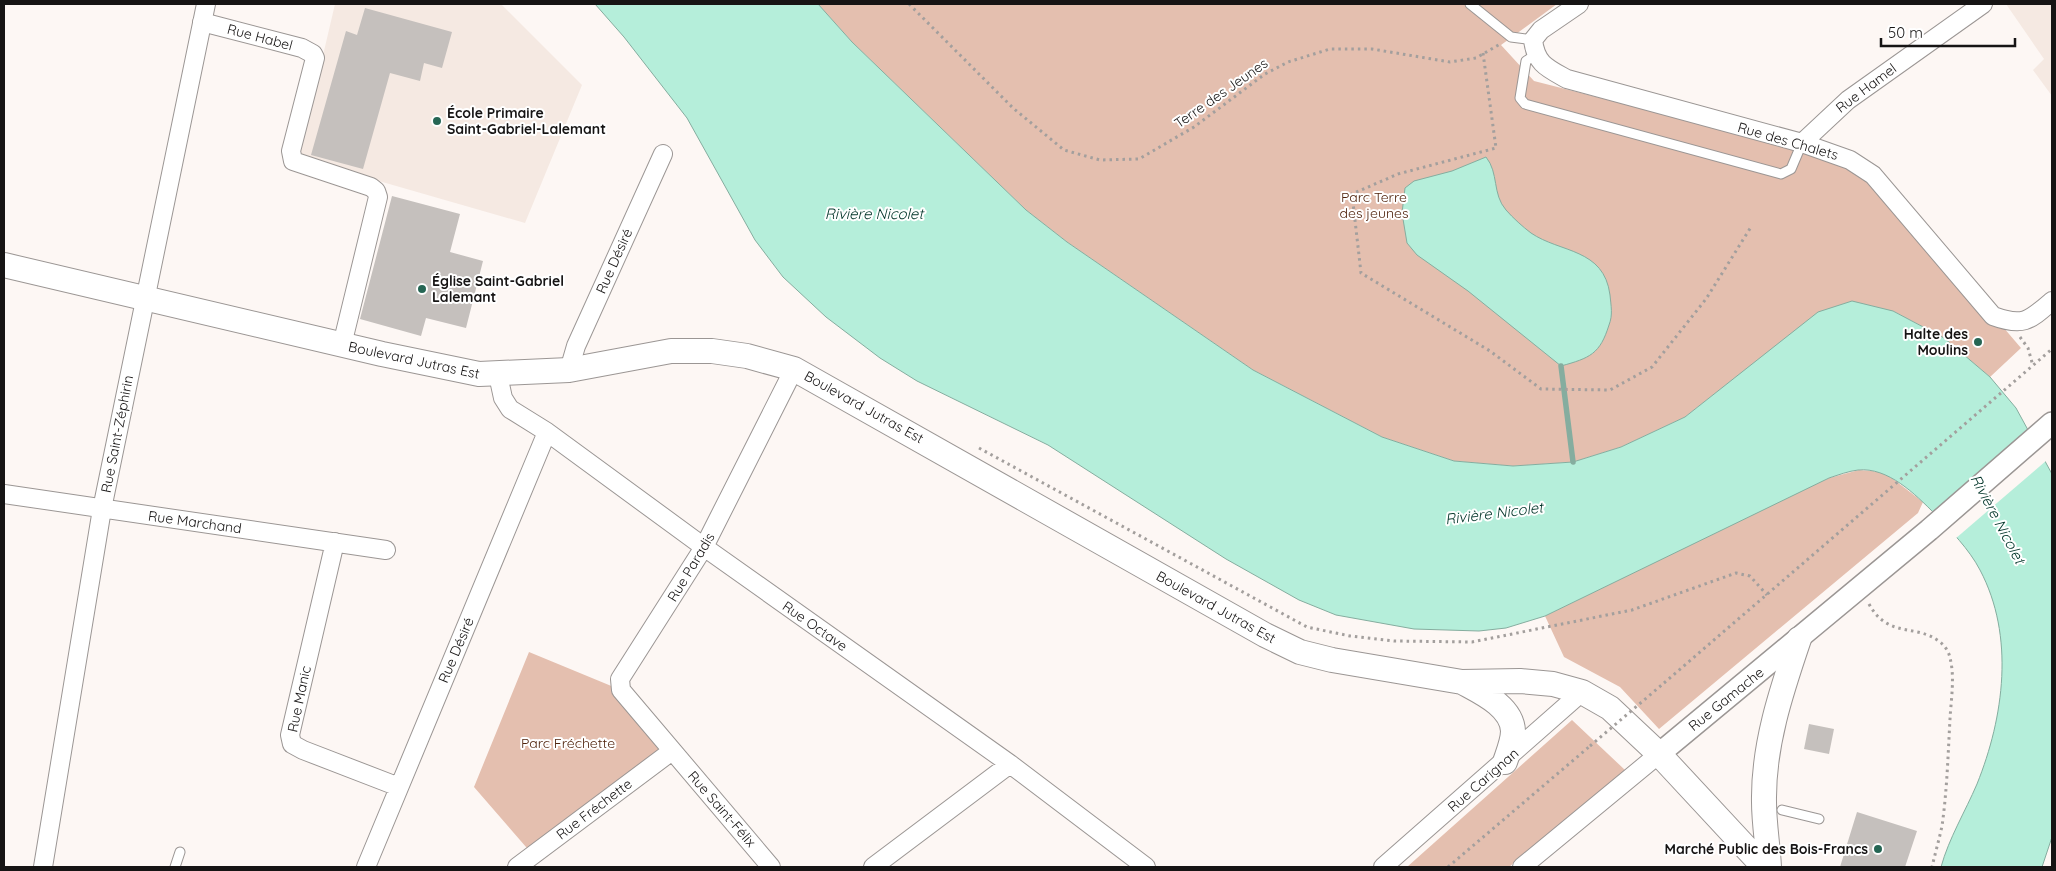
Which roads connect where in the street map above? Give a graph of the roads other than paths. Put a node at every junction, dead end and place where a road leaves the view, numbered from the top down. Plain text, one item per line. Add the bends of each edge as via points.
1 (206, 4) edge
2 (1470, 4) edge
3 (1579, 4) edge
4 (1983, 4) edge
5 (202, 22) junction
6 (1534, 48) junction
7 (1802, 143) junction
8 (663, 154) dead end
9 (4, 265) edge
10 (144, 298) junction
11 (2052, 301) edge
12 (342, 344) junction
13 (794, 369) junction
14 (569, 370) junction
15 (498, 375) junction
16 (2045, 429) edge
17 (547, 432) junction
18 (4, 494) edge
19 (102, 508) junction
20 (335, 542) junction
21 (704, 547) junction
22 (386, 550) dead end
23 (1799, 639) junction
24 (1462, 682) junction
25 (1582, 692) junction
26 (672, 751) junction
27 (1659, 754) junction
28 (1506, 762) junction
29 (1010, 764) junction
30 (399, 787) junction
31 (1782, 810) dead end
32 (1819, 819) dead end
33 (180, 852) dead end
34 (43, 867) edge
35 (175, 867) edge
36 (368, 867) edge
37 (516, 867) edge
38 (771, 867) edge
39 (873, 867) edge
40 (1146, 867) edge
41 (1383, 867) edge
42 (1522, 867) edge
43 (1764, 867) edge
44 (1769, 867) edge

1 - 5 street, Rue Saint-Zéphirin
2 - 6 lane via 1511,37
3 - 6 street via 1541,30
4 - 7 street, Rue Hamel via 1848,100
5 - 10 street, Rue Saint-Zéphirin
5 - 12 street, Rue Habel via 302,48 313,54 291,151 293,161 376,191 378,197
6 - 7 street, Rue des Chalets via 1548,69 1567,79
6 - 7 lane via 1526,61 1520,98 1525,104 1781,174 1790,169
7 - 11 street, Rue des Chalets via 1850,160 1873,175 1993,316 2010,322 2024,322
8 - 14 street, Rue Désiré via 576,346
9 - 10 main road, Boulevard Jutras Est
10 - 12 main road, Boulevard Jutras Est
10 - 19 street, Rue Saint-Zéphirin
12 - 15 main road, Boulevard Jutras Est via 480,374
13 - 14 main road, Boulevard Jutras Est via 747,356 671,351
13 - 21 street, Rue Paradis
13 - 24 main road, Boulevard Jutras Est via 1300,652
14 - 15 main road, Boulevard Jutras Est
15 - 17 street, Rue Octave via 503,398 510,409
16 - 23 street, Rue Gamache
17 - 21 street, Rue Octave
17 - 30 street, Rue Désiré
18 - 19 street, Rue Marchand
19 - 20 street, Rue Marchand
19 - 34 street, Rue Saint-Zéphirin
20 - 22 street, Rue Marchand
20 - 30 street, Rue Manic via 290,735 292,744
21 - 26 street, Rue Paradis via 620,679 621,690
21 - 29 street, Rue Octave
23 - 27 street, Rue Gamache
23 - 44 main road via 1777,702 1766,762 1764,803
24 - 25 main road, Boulevard Jutras Est via 1520,680
24 - 28 main road via 1505,710 1513,731
25 - 27 main road, Boulevard Jutras Est via 1610,708
25 - 28 street, Rue Carignan
26 - 37 street, Rue Fréchette
26 - 38 street, Rue Saint-Félix
27 - 42 street, Rue Gamache
27 - 43 main road, Boulevard Jutras Est
28 - 41 street, Rue Carignan
29 - 39 street
29 - 40 street, Rue Octave
30 - 36 street, Rue Désiré
31 - 32 lane
33 - 35 lane

